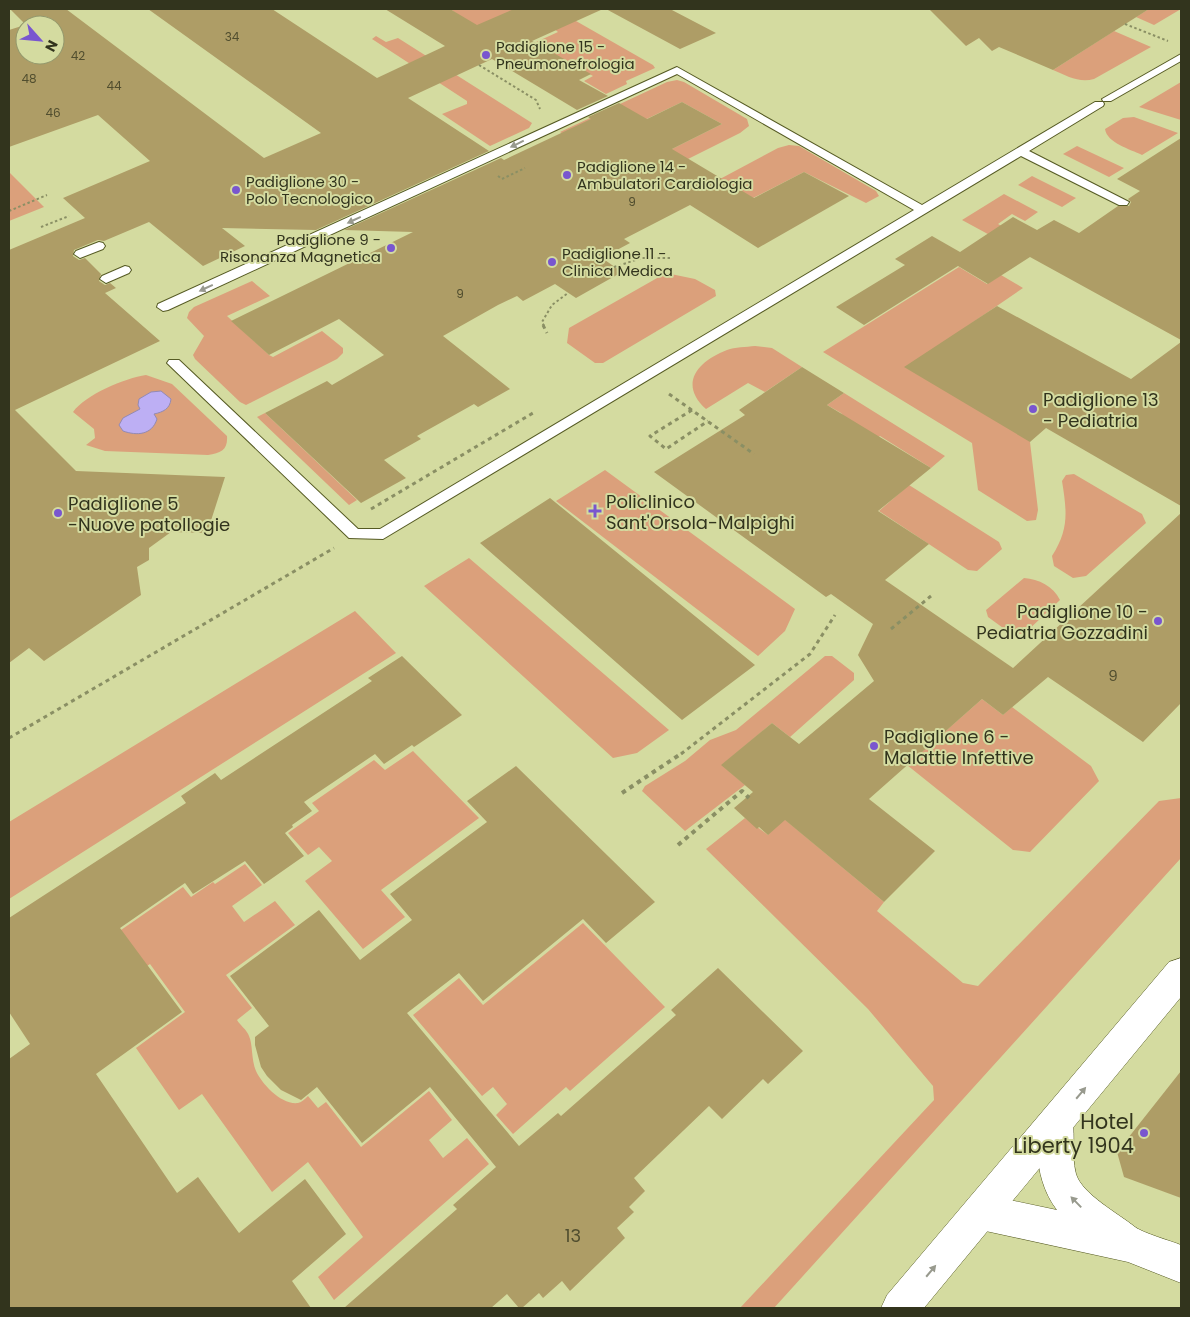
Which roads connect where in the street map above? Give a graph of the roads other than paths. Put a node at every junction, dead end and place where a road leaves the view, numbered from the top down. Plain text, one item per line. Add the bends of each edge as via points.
1 (1181, 56) edge
2 (1103, 102) joint
3 (1020, 151) junction
4 (1123, 202) dead end
5 (922, 210) junction
6 (99, 246) dead end
7 (80, 254) dead end
8 (126, 270) dead end
9 (106, 279) dead end
10 (163, 307) dead end
11 (174, 363) dead end
12 (1181, 973) edge
13 (1057, 1122) junction
14 (981, 1212) junction
15 (1128, 1243) junction
16 (1181, 1264) edge
17 (900, 1308) edge

1 - 2 lane
2 - 3 lane
3 - 4 lane
3 - 5 lane
5 -> 10 lane via 677,70
5 - 11 lane via 383,534 354,534
6 - 7 lane
8 - 9 lane
13 -> 12 main road
13 - 14 main road
15 -> 13 main road via 1082,1208 1060,1183
14 - 15 main road
17 -> 14 main road
15 - 16 main road

